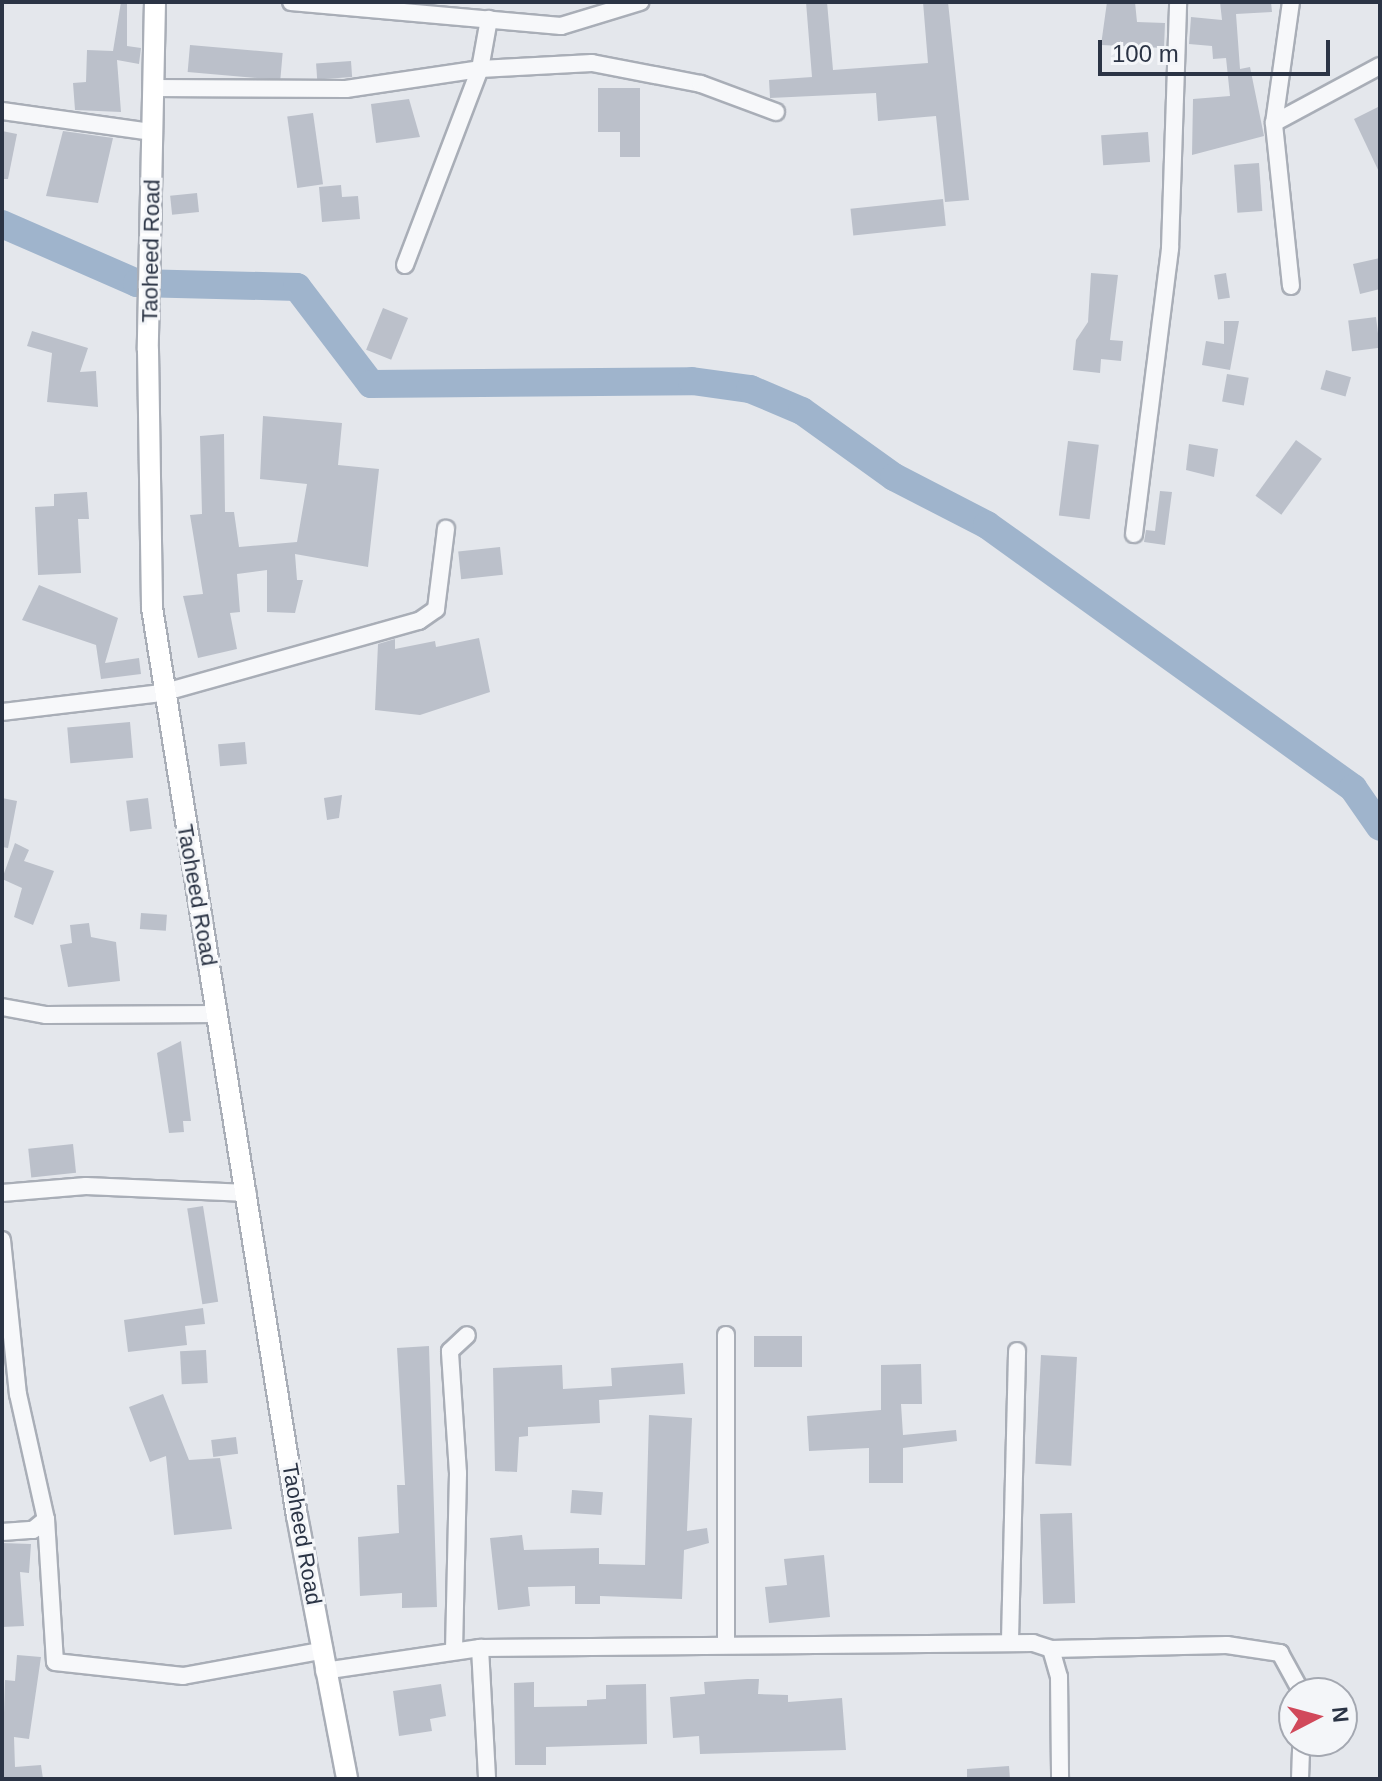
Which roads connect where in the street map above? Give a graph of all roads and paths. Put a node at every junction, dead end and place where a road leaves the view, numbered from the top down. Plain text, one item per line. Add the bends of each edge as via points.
1 (155, 2) edge
2 (291, 2) edge
3 (640, 2) edge
4 (1178, 2) edge
5 (1291, 2) edge
6 (433, 10) edge
7 (489, 19) junction
8 (1380, 66) edge
9 (480, 69) junction
10 (153, 88) junction
11 (2, 111) edge
12 (776, 112) dead end
13 (1274, 123) junction
14 (152, 132) junction
15 (405, 265) dead end
16 (1291, 286) dead end
17 (446, 529) dead end
18 (1134, 534) dead end
19 (162, 693) junction
20 (2, 712) edge
21 (2, 1007) edge
22 (218, 1014) junction
23 (2, 1193) edge
24 (248, 1193) junction
25 (2, 1240) edge
26 (467, 1335) dead end
27 (726, 1335) dead end
28 (1017, 1351) dead end
29 (46, 1519) junction
30 (2, 1532) edge
31 (1010, 1640) junction
32 (726, 1643) junction
33 (480, 1648) junction
34 (1051, 1649) junction
35 (454, 1650) junction
36 (323, 1661) junction
37 (1293, 1677) edge
38 (1301, 1757) edge
39 (347, 1779) edge
40 (487, 1779) edge
41 (1060, 1779) edge
42 (1300, 1779) edge

1 - 10 main road, Taoheed Road
2 - 6 street
3 - 7 street via 561,26
4 - 18 street via 1170,248
5 - 13 street
6 - 7 street
7 - 9 street
8 - 13 street
9 - 10 street via 346,89
9 - 12 street via 592,63 701,84
9 - 15 street
10 - 14 main road, Taoheed Road
11 - 14 street
13 - 16 street
14 - 19 main road, Taoheed Road via 152,608
17 - 19 street via 436,609 419,621
19 - 20 street
19 - 22 main road, Taoheed Road
21 - 22 street via 46,1015
22 - 24 main road, Taoheed Road
23 - 24 street via 86,1186
24 - 36 main road, Taoheed Road
25 - 29 street via 18,1394
26 - 35 street via 450,1351 458,1473
27 - 32 street
28 - 31 street
29 - 30 street via 33,1530
29 - 36 street via 55,1662 183,1676
31 - 32 street
31 - 34 street
32 - 33 street
33 - 35 street
33 - 40 street
34 - 37 street via 1227,1645 1280,1653
34 - 41 street
35 - 36 street
36 - 39 main road, Taoheed Road
38 - 42 street

